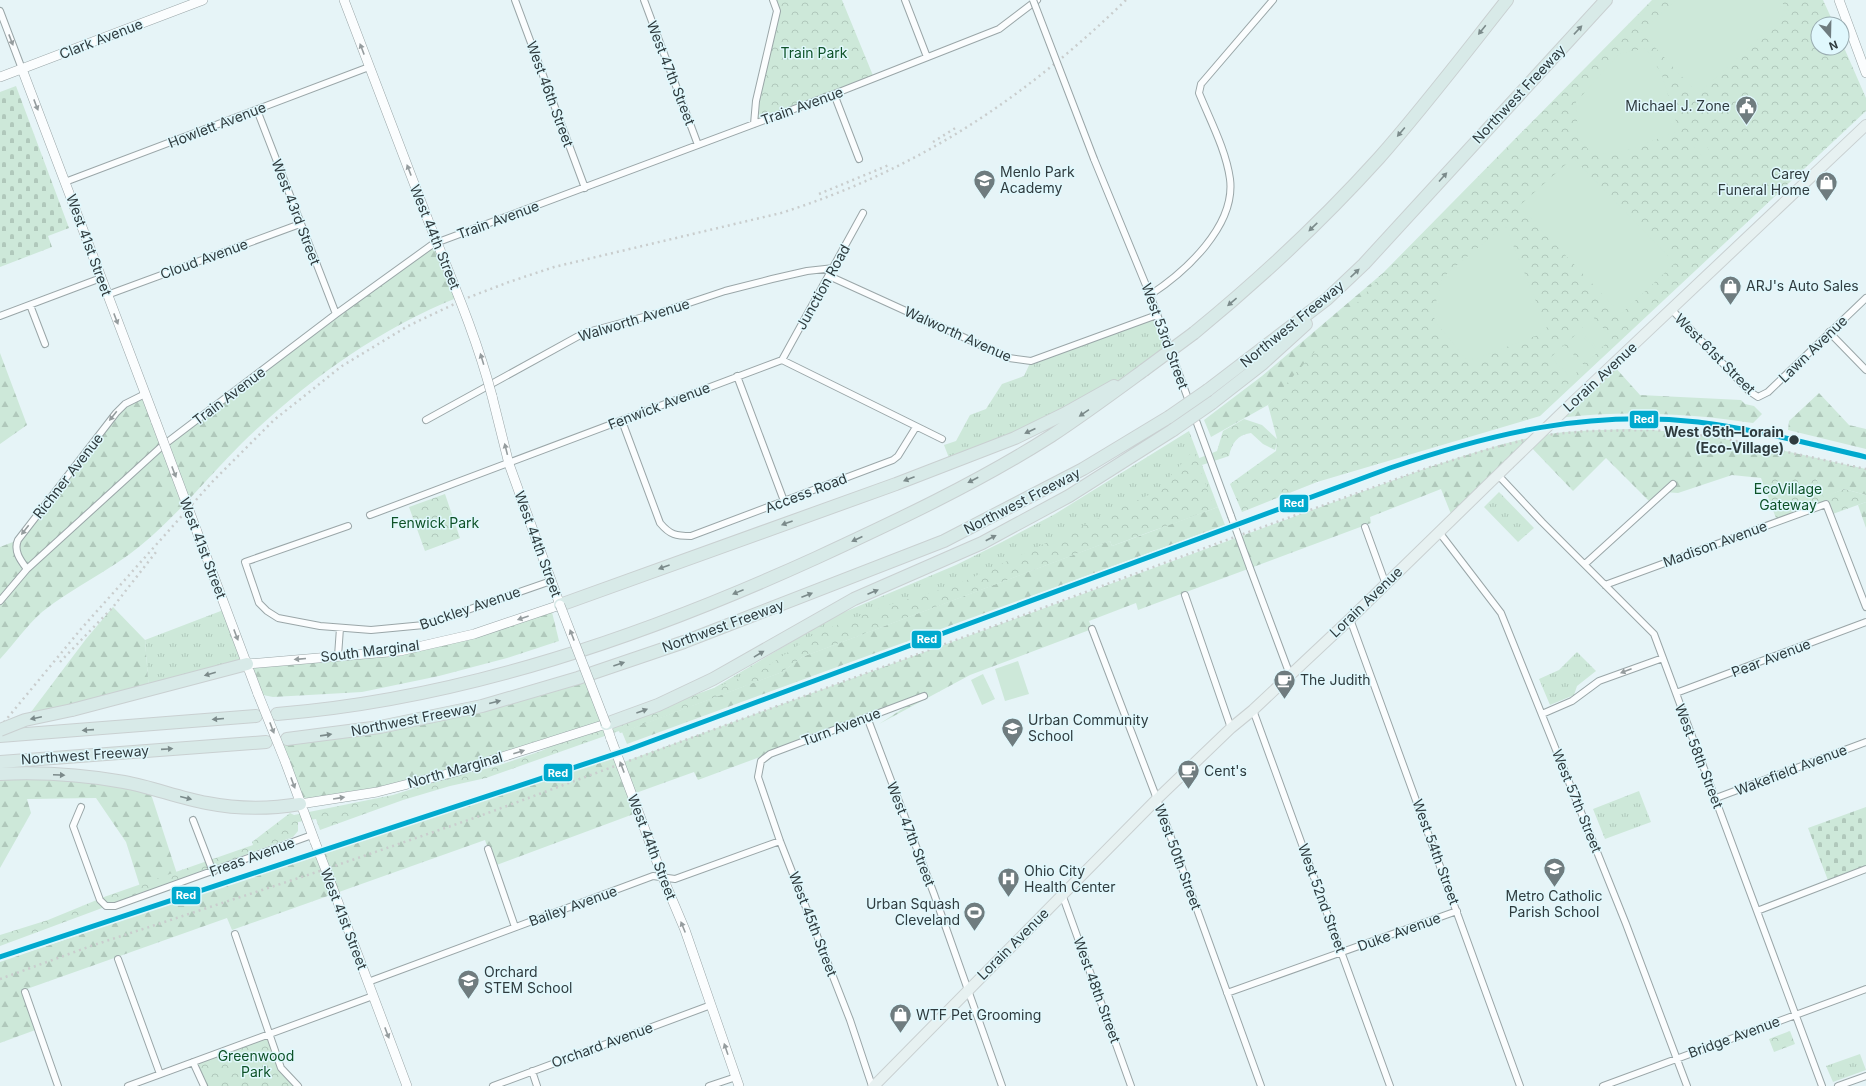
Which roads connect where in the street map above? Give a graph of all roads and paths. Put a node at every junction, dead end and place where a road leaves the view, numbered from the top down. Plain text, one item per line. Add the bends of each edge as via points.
1 (203, 0) edge
2 (344, 0) edge
3 (515, 0) edge
4 (644, 0) edge
5 (773, 0) edge
6 (905, 0) edge
7 (1032, 0) edge
8 (1037, 0) edge
9 (1273, 0) edge
10 (1507, 0) edge
11 (1606, 0) edge
12 (1839, 0) edge
13 (0, 11) edge
14 (927, 57) junction
15 (369, 66) junction
16 (22, 69) junction
17 (1866, 73) edge
18 (0, 77) edge
19 (834, 94) junction
20 (256, 110) junction
21 (754, 124) junction
22 (1866, 125) edge
23 (698, 145) junction
24 (859, 159) dead end
25 (65, 182) junction
26 (585, 188) junction
27 (863, 213) dead end
28 (300, 224) junction
29 (834, 268) junction
30 (829, 276) junction
31 (101, 278) junction
32 (107, 295) junction
33 (1150, 295) junction
34 (1866, 298) edge
35 (1326, 299) junction
36 (30, 305) junction
37 (1672, 310) junction
38 (336, 314) junction
39 (1157, 315) junction
40 (0, 316) edge
41 (1829, 332) junction
42 (45, 344) dead end
43 (782, 360) junction
44 (1866, 370) edge
45 (1142, 372) junction
46 (737, 376) junction
47 (145, 394) junction
48 (1758, 397) joint
49 (426, 420) dead end
50 (622, 421) junction
51 (916, 427) junction
52 (942, 439) dead end
53 (509, 464) junction
54 (1498, 475) junction
55 (1673, 484) dead end
56 (784, 501) junction
57 (370, 515) dead end
58 (348, 526) dead end
59 (1365, 527) dead end
60 (1439, 532) junction
61 (1585, 564) junction
62 (27, 569) junction
63 (551, 581) junction
64 (1386, 582) junction
65 (1605, 585) junction
66 (1185, 595) dead end
67 (0, 601) edge
68 (560, 605) junction
69 (1866, 607) edge
70 (1350, 619) junction
71 (1866, 622) edge
72 (340, 628) junction
73 (1092, 629) dead end
74 (338, 656) junction
75 (1663, 658) junction
76 (247, 664) junction
77 (1290, 675) junction
78 (1676, 694) junction
79 (924, 696) dead end
80 (1253, 710) junction
81 (277, 714) dead end
82 (1542, 714) junction
83 (256, 716) dead end
84 (867, 718) junction
85 (606, 724) junction
86 (1231, 728) junction
87 (0, 730) edge
88 (0, 736) edge
89 (287, 739) dead end
90 (266, 742) dead end
91 (1866, 742) edge
92 (761, 761) joint
93 (0, 762) edge
94 (0, 774) edge
95 (1716, 798) junction
96 (1157, 800) junction
97 (300, 804) junction
98 (82, 807) dead end
99 (193, 820) dead end
100 (314, 839) junction
101 (780, 841) junction
102 (488, 849) dead end
103 (1866, 869) edge
104 (213, 872) junction
105 (663, 878) junction
106 (1062, 894) junction
107 (1457, 911) junction
108 (1757, 911) junction
109 (515, 928) junction
110 (235, 934) dead end
111 (1342, 953) junction
112 (118, 959) dead end
113 (368, 982) junction
114 (1866, 989) edge
115 (967, 990) junction
116 (25, 992) dead end
117 (1228, 994) junction
118 (373, 996) junction
119 (711, 1005) junction
120 (1796, 1015) junction
121 (268, 1035) junction
122 (1677, 1058) junction
123 (193, 1062) junction
124 (532, 1071) junction
125 (160, 1074) junction
126 (1866, 1076) edge
127 (736, 1077) junction
128 (58, 1086) edge
129 (128, 1086) edge
130 (204, 1086) edge
131 (298, 1086) edge
132 (406, 1086) edge
133 (493, 1086) edge
134 (537, 1086) edge
135 (709, 1086) edge
136 (739, 1086) edge
137 (873, 1086) edge
138 (1002, 1086) edge
139 (1131, 1086) edge
140 (1261, 1086) edge
141 (1390, 1086) edge
142 (1520, 1086) edge
143 (1603, 1086) edge
144 (1687, 1086) edge
145 (1822, 1086) edge
146 (1838, 1086) edge

1 - 16 street, Clark Avenue
15 -> 2 street, West 44th Street
3 - 26 street, West 46th Street
4 - 23 street, West 47th Street
5 - 21 street via 777,11 756,101
6 - 14 street
7 - 33 street, West 53rd Street, bridge
8 - 14 street, Train Avenue via 999,29
9 - 33 street via 1201,84 1199,93 1230,179 1228,206 1223,221 1195,257 1171,281
10 -> 45 highway, Northwest Freeway, bridge via 1379,158 1323,218 1262,276
35 -> 11 highway, Northwest Freeway via 1364,264
12 - 17 street
13 -> 16 street, West 41st Street
14 - 19 street, Train Avenue
15 - 20 street, Howlett Avenue
53 -> 15 street, West 44th Street, bridge via 474,337
16 - 18 street, Clark Avenue
16 -> 25 street, West 41st Street
19 - 21 street, Train Avenue
19 - 24 street
20 - 25 street, Howlett Avenue
20 - 28 street, West 43rd Street
21 - 23 street, Train Avenue
22 - 37 main road, Lorain Avenue
23 - 26 street, Train Avenue
25 - 31 street, West 41st Street
26 - 38 street, Train Avenue via 433,244
27 - 29 street, Junction Road
28 - 32 street, Cloud Avenue
28 - 38 street, West 43rd Street
29 - 30 street, Junction Road
29 - 49 street, Walworth Avenue via 808,271 725,291 662,312 584,333
30 - 39 street, Walworth Avenue via 1009,358 1020,360 1031,361
30 - 43 street, Junction Road
31 - 32 street, West 41st Street
31 - 36 street
32 -> 47 street, West 41st Street
33 - 39 street, West 53rd Street
34 - 41 street, Lawn Avenue
85 -> 35 highway, bridge via 658,705 714,680 821,617 982,543 1069,496 1212,403 1302,329
89 -> 35 highway, Northwest Freeway, bridge via 380,727 482,706 578,678 684,642 944,541 1083,469 1169,417
36 - 40 street
36 - 42 street
37 - 48 street, West 61st Street via 1749,391
37 - 54 main road, Lorain Avenue, bridge
38 - 62 street, Train Avenue via 161,447
39 - 77 street, West 53rd Street, bridge
41 - 44 street
41 - 48 street, Lawn Avenue via 1768,392
43 - 46 street, Fenwick Avenue
43 - 51 street
45 -> 68 highway via 1015,438 896,484
45 -> 81 highway, Northwest Freeway via 1051,436 963,486 867,534 704,606 617,638 498,675 388,700
46 - 50 street, Fenwick Avenue
46 - 56 street
47 -> 62 street, Richner Avenue via 125,404 116,413 18,540 17,552
47 -> 76 street, West 41st Street, bridge
50 - 53 street, Fenwick Avenue
50 - 56 street, Access Road via 660,523 670,533 691,536
51 - 52 street
51 - 56 street, Access Road via 893,460
53 - 57 street, Fenwick Avenue
53 - 63 street, West 44th Street
54 - 60 main road, Lorain Avenue
54 - 61 street, West 58th Street
55 - 61 street
58 - 72 street, Buckley Avenue via 245,562 258,603 267,611 278,618
59 - 64 street
60 - 64 main road, Lorain Avenue
60 - 82 street, West 57th Street via 1502,613
61 - 65 street, West 58th Street
62 - 67 street, Train Avenue
63 - 68 street, West 44th Street
63 - 72 street, Buckley Avenue via 424,626 371,630
64 - 70 main road, Lorain Avenue
65 - 69 street, Madison Avenue via 1826,504
65 - 75 street, West 58th Street via 1654,634
66 - 86 street
68 -> 74 street, South Marginal via 474,634 415,648
85 -> 68 street, West 44th Street, bridge
70 - 77 main road, Lorain Avenue
70 - 107 street, West 54th Street
71 - 78 street, Pear Avenue
72 - 74 street
73 - 96 street, West 50th Street
74 -> 76 street, South Marginal
75 - 78 street, West 58th Street
75 -> 82 street via 1599,682 1572,701
76 -> 87 highway, bridge via 25,720
76 -> 97 street, West 41st Street, bridge
77 - 80 main road, Lorain Avenue
78 - 95 street, West 58th Street
79 - 84 street, Turn Avenue
80 - 86 main road, Lorain Avenue
80 - 111 street, West 52nd Street
82 - 122 street, West 57th Street
83 -> 88 highway, Northwest Freeway
84 - 92 street, Turn Avenue via 770,754
84 - 115 street, West 47th Street via 934,894
97 -> 85 street, North Marginal via 377,792
105 -> 85 street, West 44th Street, bridge
86 - 96 main road, Lorain Avenue
93 -> 90 highway, Northwest Freeway
91 - 95 street, Wakefield Avenue
92 - 101 street, West 45th Street via 758,777
94 -> 97 highway via 66,775 125,782 231,807 264,808
95 - 108 street, West 58th Street
96 - 106 main road, Lorain Avenue
96 - 117 street, West 50th Street
97 - 100 street, West 41st Street
98 - 104 street, Freas Avenue via 73,826 101,902 106,906 115,906
99 - 104 street
100 - 104 street, Freas Avenue
100 - 113 street, West 41st Street, bridge
101 - 105 street, Bailey Avenue via 675,879
101 - 137 street, West 45th Street
102 - 109 street
103 - 108 street
105 - 109 street, Bailey Avenue via 653,876
119 -> 105 street, West 44th Street via 685,930
106 - 115 main road, Lorain Avenue
106 - 139 street, West 48th Street
107 - 111 street, Duke Avenue
107 - 142 street, West 54th Street
108 - 120 street, West 58th Street
109 - 113 street, Bailey Avenue
110 - 121 street
111 - 117 street, Duke Avenue
111 - 141 street, West 52nd Street
112 - 125 street
113 - 118 street, West 41st Street
114 - 120 street, Bridge Avenue
115 - 137 main road, Lorain Avenue
115 - 138 street, West 47th Street
116 - 128 street
117 - 140 street, West 50th Street
118 - 121 street
118 -> 132 street, West 41st Street
119 - 124 street, Orchard Avenue
127 -> 119 street, West 44th Street
120 - 122 street, Bridge Avenue
120 - 145 street, West 58th Street
121 - 123 street
121 - 131 street via 281,1068
122 - 143 street, Bridge Avenue
122 - 144 street, West 57th Street
123 - 125 street
123 - 130 street
124 - 133 street, Orchard Avenue
124 - 134 street
125 - 129 street
126 - 146 street
127 - 135 street
127 - 136 street, West 44th Street

